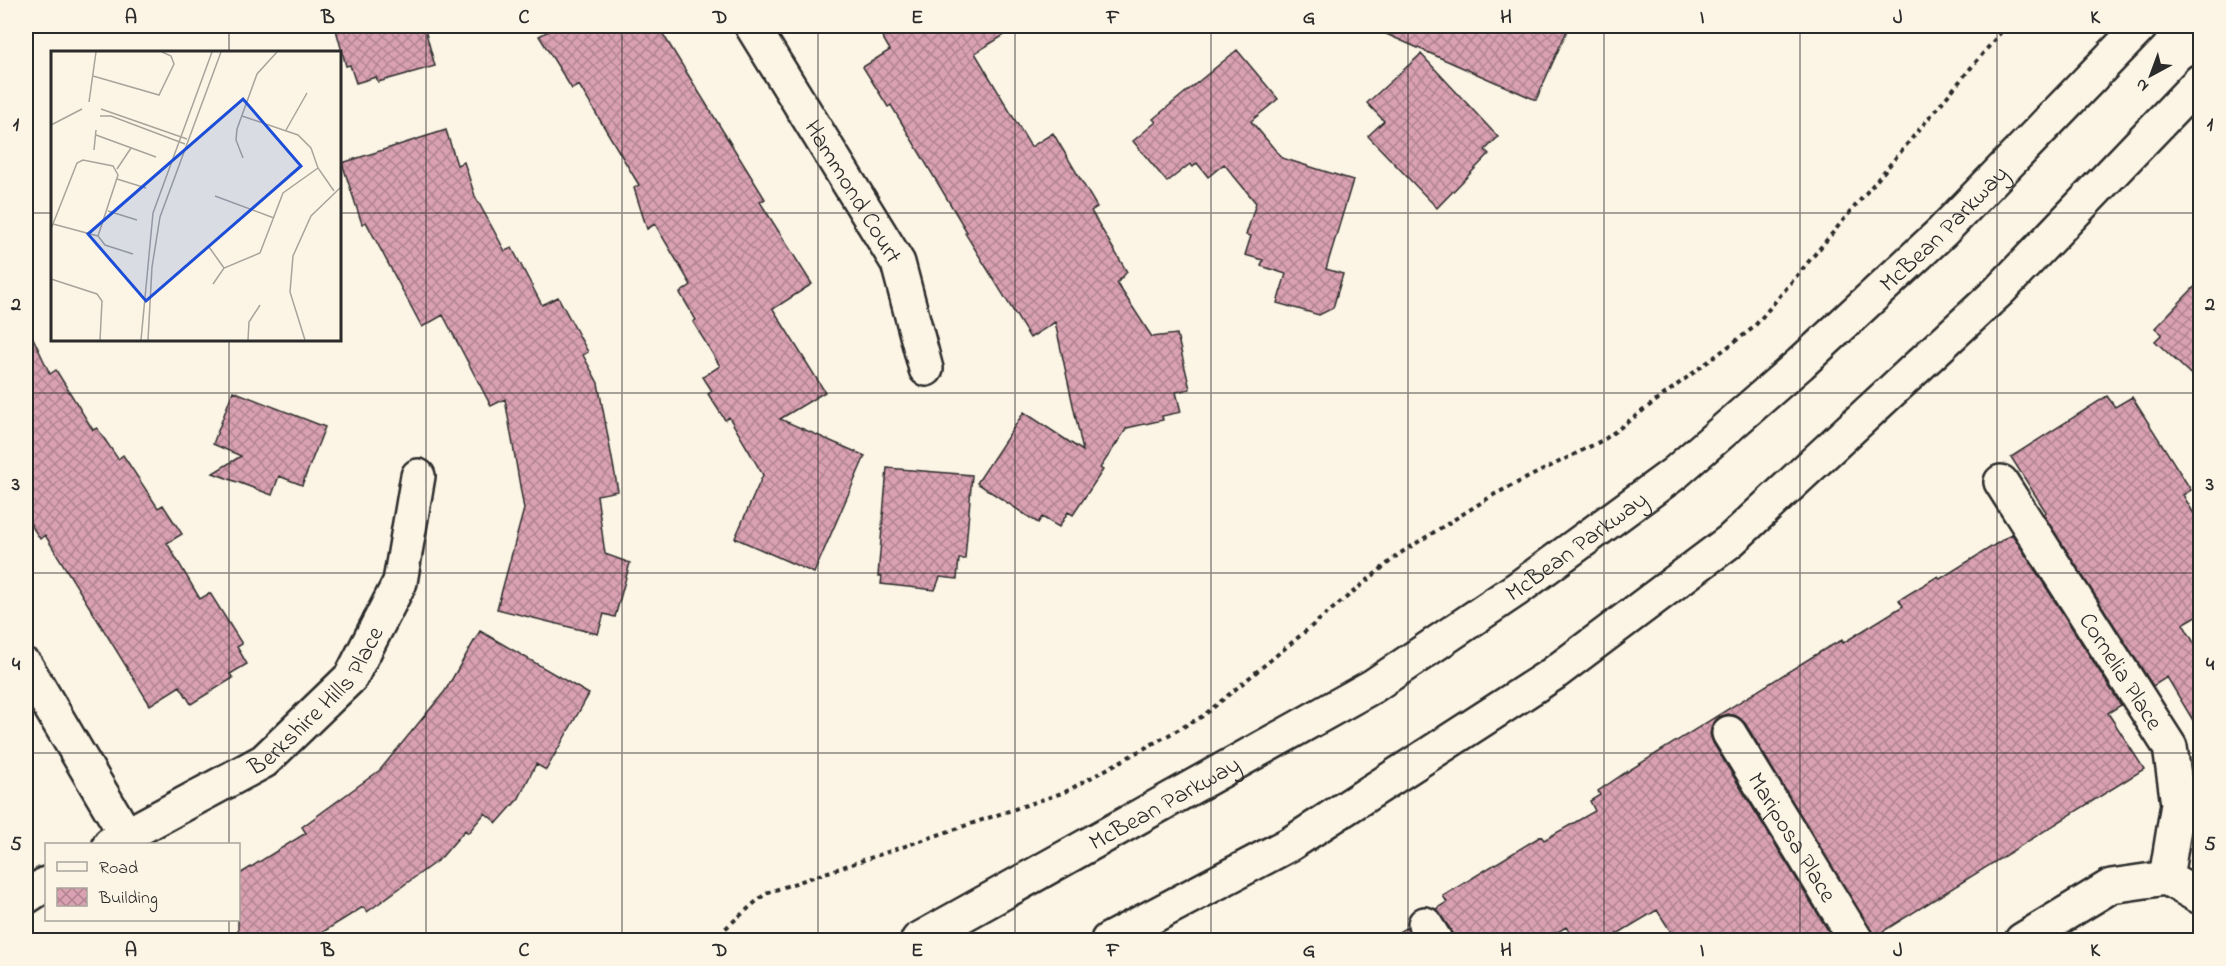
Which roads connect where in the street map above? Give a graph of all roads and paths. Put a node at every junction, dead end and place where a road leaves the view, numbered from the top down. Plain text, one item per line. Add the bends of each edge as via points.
1 (752, 26) edge
2 (2006, 26) edge
3 (2141, 26) edge
4 (2200, 81) edge
5 (926, 369) dead end
6 (418, 476) dead end
7 (2001, 482) dead end
8 (26, 666) edge
9 (1729, 733) dead end
10 (118, 840) edge
11 (2166, 878) junction
12 (45, 885) edge
13 (26, 897) edge
14 (2200, 897) edge
15 (712, 940) edge
16 (918, 940) edge
17 (1108, 940) edge
18 (1856, 940) edge
19 (2022, 940) edge

1 - 5 main road, Hammond Court via 898,263
2 - 15 path via 1753,328 1605,439 1495,494 1399,554 1203,716 1065,792 766,893
3 - 16 main road, McBean Parkway via 1942,232 1675,473 1517,589 1373,686
4 - 17 main road via 1998,291 1730,541 1553,674 1290,844
6 - 10 main road, Berkshire Hills Place via 400,582 351,677 264,761
7 - 11 main road, Cornelia Place via 2170,747 2178,804
8 - 10 main road
9 - 18 main road, Mariposa Place
11 - 14 main road
11 - 19 main road via 2111,886
12 - 13 main road

